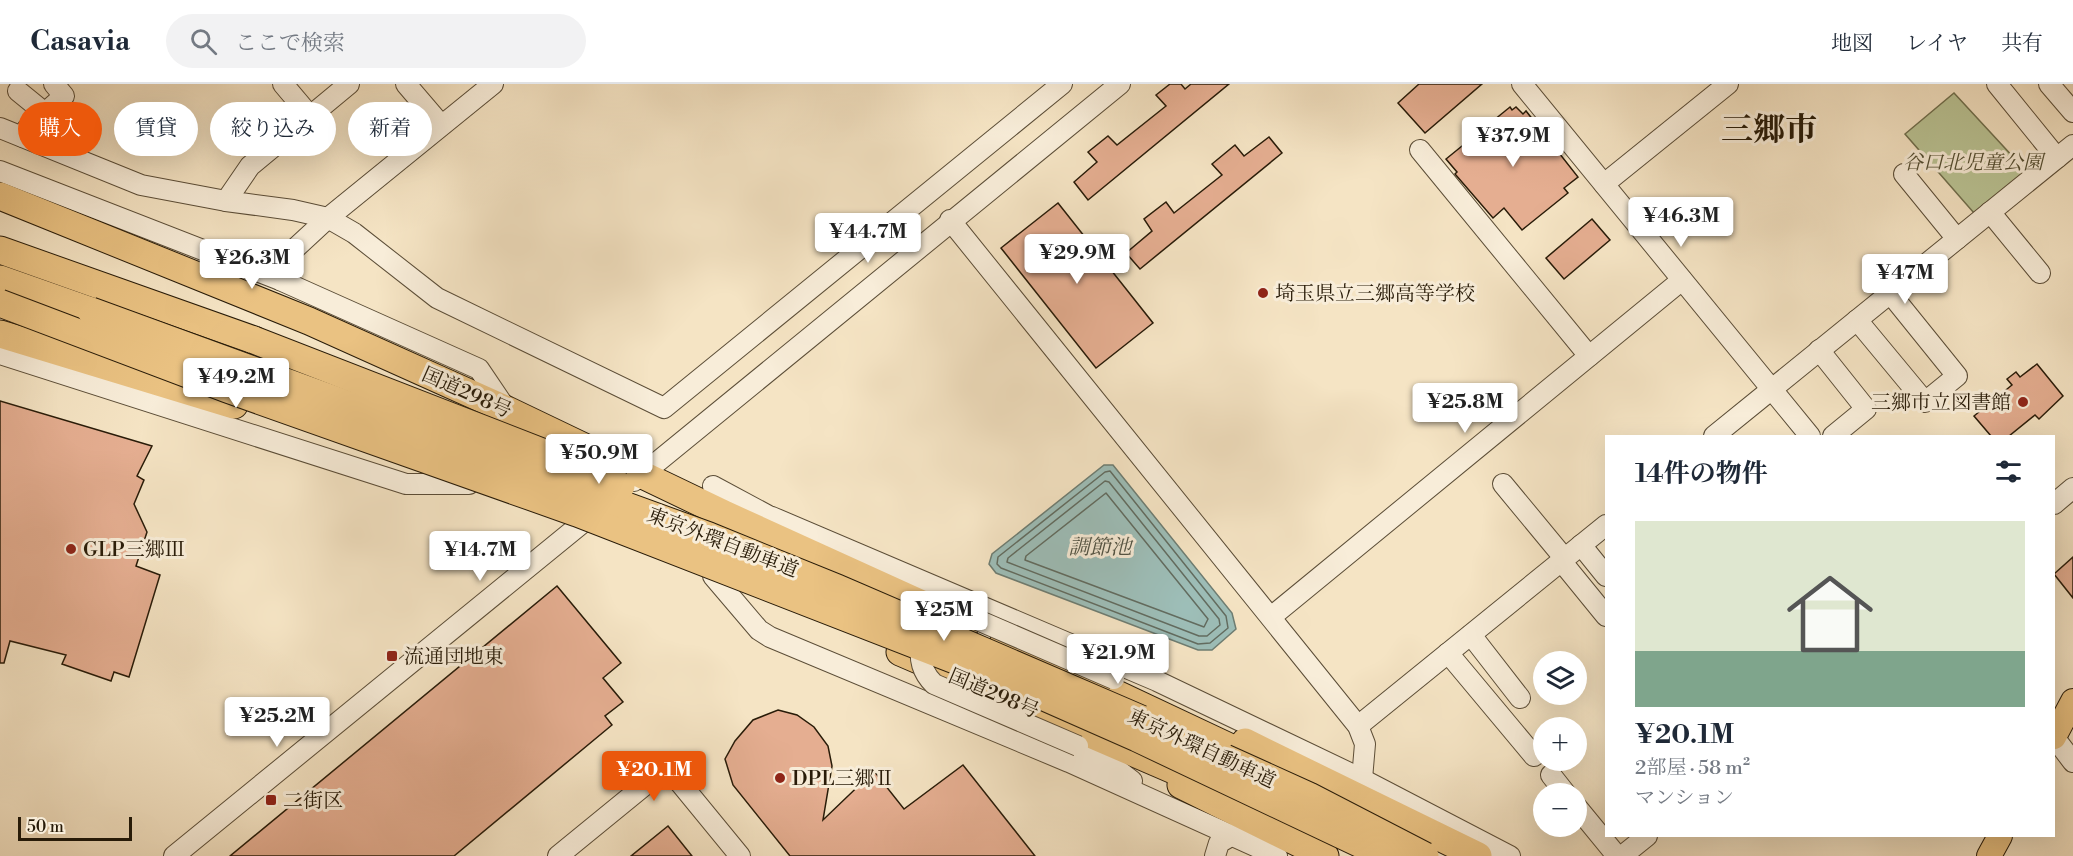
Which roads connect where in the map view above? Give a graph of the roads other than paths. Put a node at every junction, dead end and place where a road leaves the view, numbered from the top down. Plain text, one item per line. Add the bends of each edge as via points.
1 (54, 84) edge
2 (283, 84) edge
3 (349, 84) edge
4 (406, 84) edge
5 (493, 84) edge
6 (1062, 84) edge
7 (1120, 84) edge
8 (1522, 84) edge
9 (1728, 84) edge
10 (1996, 84) edge
11 (2049, 84) edge
12 (18, 91) dead end
13 (32, 102) edge
14 (57, 102) edge
15 (298, 102) edge
16 (327, 102) edge
17 (2073, 112) edge
18 (441, 125) junction
19 (0, 128) edge
20 (18, 135) edge
21 (2073, 145) edge
22 (1420, 150) dead end
23 (70, 156) edge
24 (262, 156) edge
25 (2057, 158) junction
26 (0, 171) edge
27 (1904, 174) dead end
28 (1604, 184) junction
29 (0, 196) edge
30 (226, 201) junction
31 (1990, 212) junction
32 (0, 216) edge
33 (327, 218) junction
34 (950, 220) junction
35 (1957, 239) junction
36 (0, 244) edge
37 (0, 250) edge
38 (53, 267) junction
39 (2040, 273) dead end
40 (0, 279) edge
41 (280, 280) junction
42 (1682, 280) junction
43 (222, 286) junction
44 (1890, 293) junction
45 (0, 303) edge
46 (0, 319) edge
47 (1857, 320) junction
48 (0, 334) edge
49 (1819, 350) junction
50 (0, 354) edge
51 (1589, 356) junction
52 (1771, 389) junction
53 (209, 396) junction
54 (507, 410) junction
55 (1715, 435) edge
56 (1809, 435) edge
57 (1834, 435) edge
58 (642, 475) junction
59 (469, 484) junction
60 (1503, 484) dead end
61 (713, 486) dead end
62 (2073, 488) edge
63 (2055, 503) edge
64 (724, 514) junction
65 (772, 517) junction
66 (580, 524) junction
67 (1605, 530) edge
68 (1581, 546) junction
69 (1563, 560) junction
70 (1605, 575) edge
71 (713, 576) junction
72 (837, 588) junction
73 (1605, 615) edge
74 (1271, 617) junction
75 (1471, 635) junction
76 (1448, 653) junction
77 (1157, 681) junction
78 (1520, 698) dead end
79 (2073, 701) edge
80 (1156, 710) junction
81 (1358, 726) junction
82 (2055, 735) edge
83 (2055, 738) edge
84 (1138, 755) junction
85 (1533, 755) edge
86 (2073, 762) edge
87 (1551, 775) dead end
88 (1362, 779) junction
89 (1557, 783) edge
90 (1155, 799) junction
91 (1587, 819) edge
92 (1258, 822) junction
93 (1232, 834) junction
94 (1408, 834) dead end
95 (1646, 837) edge
96 (1999, 837) edge
97 (1479, 850) edge
98 (174, 856) edge
99 (558, 856) edge
100 (740, 856) edge
101 (1215, 856) edge
102 (1277, 856) edge
103 (1325, 856) edge
104 (1357, 856) edge
105 (1386, 856) edge
106 (1425, 856) edge
107 (1510, 856) edge
108 (1619, 856) edge
109 (1989, 856) edge

1 - 14 street via 64,96
2 - 15 street
3 - 16 street
4 - 18 street
5 - 18 street
6 - 33 street via 664,408 437,298 354,233
7 - 34 street
8 - 28 street
9 - 28 street
10 - 25 street
11 - 17 street
12 - 13 street
18 - 33 street
19 - 20 street
21 - 25 street
22 - 51 street
23 - 30 street via 141,185
24 - 30 street via 250,166
25 - 31 street
26 - 41 street
27 - 35 street
28 - 42 street
29 - 43 highway, 国道298号
30 - 33 street
31 - 35 street
31 - 39 street
32 - 43 highway via 120,263
33 - 41 street via 289,254
34 - 58 street
34 - 74 street
35 - 44 street
36 - 38 highway
37 - 38 highway
38 - 72 highway, bridge via 578,466 767,550
40 - 72 highway, 東京外環自動車道, bridge via 595,493
41 - 54 street via 479,369
42 - 51 street
42 - 52 street
43 - 54 highway, 国道298号
44 - 47 street
44 - 47 street via 1957,376 1925,402
45 - 105 highway, 東京外環自動車道, bridge via 227,389 577,513 1000,678
46 - 53 highway
47 - 49 street
48 - 53 highway, 国道298号
49 - 52 street
49 - 57 street via 1866,409
50 - 59 street via 406,483
51 - 74 street
52 - 55 street
52 - 56 street
53 - 59 highway, 国道298号
54 - 58 highway, 国道298号
58 - 64 highway, 国道298号
58 - 66 street
59 - 66 highway, 国道298号
60 - 69 street
61 - 65 street
62 - 63 street
64 - 65 street
64 - 80 highway, 国道298号
65 - 77 street
66 - 71 highway, 国道298号
66 - 98 street
67 - 68 street
68 - 69 street
68 - 70 street
69 - 73 street
69 - 75 street
71 - 84 highway, 国道298号 via 864,636
71 - 90 street via 759,630 770,637
72 - 106 highway, 東京外環自動車道, bridge via 1309,796
74 - 81 street
75 - 76 street
75 - 78 street
76 - 81 street
76 - 85 street
77 - 88 street
77 - 90 street, bridge via 1136,684 1114,679 973,618 947,612 932,621 920,652 921,667 934,684 1105,760
79 - 82 main road
80 - 94 highway, 国道298号
80 - 97 highway, 国道298号 via 1220,730
81 - 88 street via 1365,744
83 - 86 street
84 - 92 highway, 国道298号 via 1183,786
84 - 104 highway, 国道298号
87 - 89 street
88 - 97 street
90 - 93 street
91 - 108 street
92 - 93 street
92 - 103 highway, 国道298号
93 - 101 street via 1219,843
93 - 102 street
95 - 108 street
96 - 109 main road
97 - 107 street
99 - 100 street via 667,768

